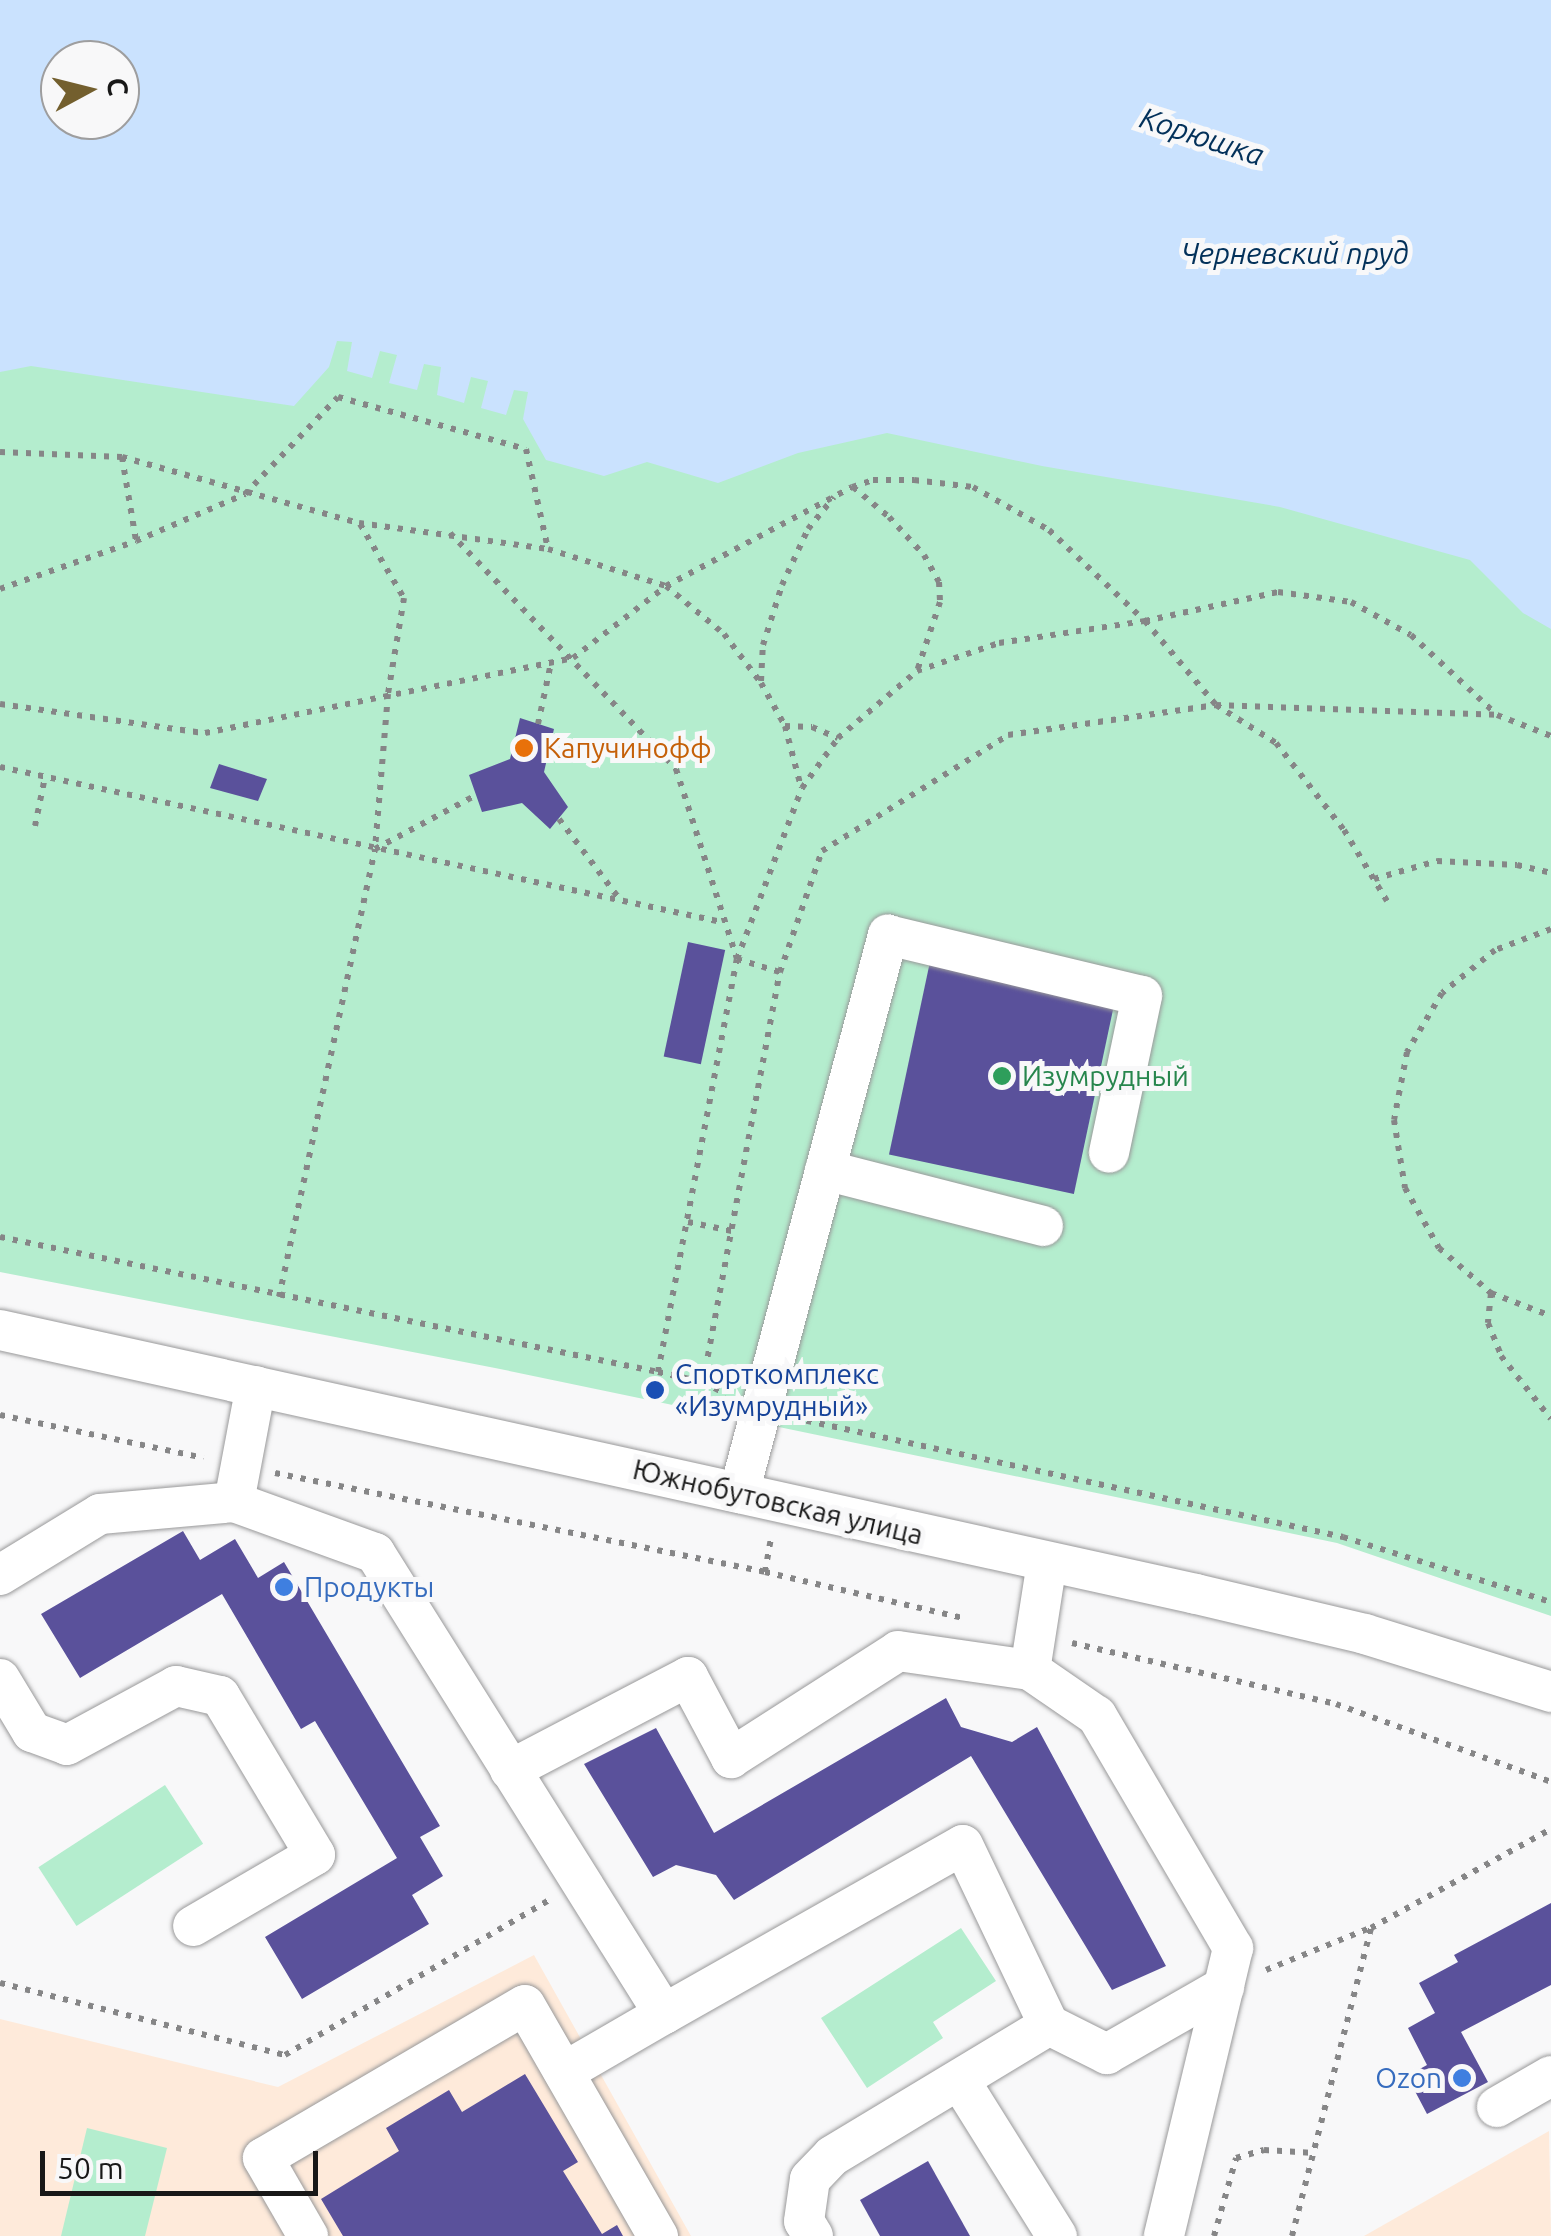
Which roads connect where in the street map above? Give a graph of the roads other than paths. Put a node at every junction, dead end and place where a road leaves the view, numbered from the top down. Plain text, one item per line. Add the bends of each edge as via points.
1 (1109, 1153) dead end
2 (825, 1170) junction
3 (1044, 1226) dead end
4 (0, 1330) edge
5 (256, 1386) junction
6 (238, 1484) junction
7 (739, 1493) junction
8 (1047, 1562) junction
9 (0, 1575) edge
10 (1033, 1652) junction
11 (0, 1680) edge
12 (1551, 1692) edge
13 (510, 1770) junction
14 (193, 1926) dead end
15 (1224, 1987) junction
16 (664, 2014) junction
17 (1050, 2025) junction
18 (564, 2072) junction
19 (1551, 2076) edge
20 (960, 2081) junction
21 (1497, 2107) dead end
22 (308, 2236) edge
23 (658, 2236) edge
24 (813, 2236) edge
25 (1057, 2236) edge
26 (1164, 2236) edge

1 - 2 street via 1142,996 888,935
2 - 3 street
2 - 7 street
4 - 5 street, Южнобутовская улица
5 - 6 street
5 - 7 street, Южнобутовская улица
6 - 9 street via 100,1514
6 - 13 street via 375,1553
7 - 8 street, Южнобутовская улица
8 - 10 street
8 - 12 street, Южнобутовская улица via 1365,1634
10 - 13 street via 898,1651 731,1758 688,1676
10 - 15 street via 1097,1716 1233,1948
11 - 14 street via 32,1732 68,1745 176,1686 220,1696 315,1855
13 - 16 street
15 - 17 street via 1107,2054
15 - 26 street
16 - 17 street via 962,1845
16 - 18 street
17 - 20 street
18 - 22 street via 525,2005 263,2158
18 - 23 street
19 - 21 street
20 - 24 street via 832,2156 810,2179 804,2221
20 - 25 street

